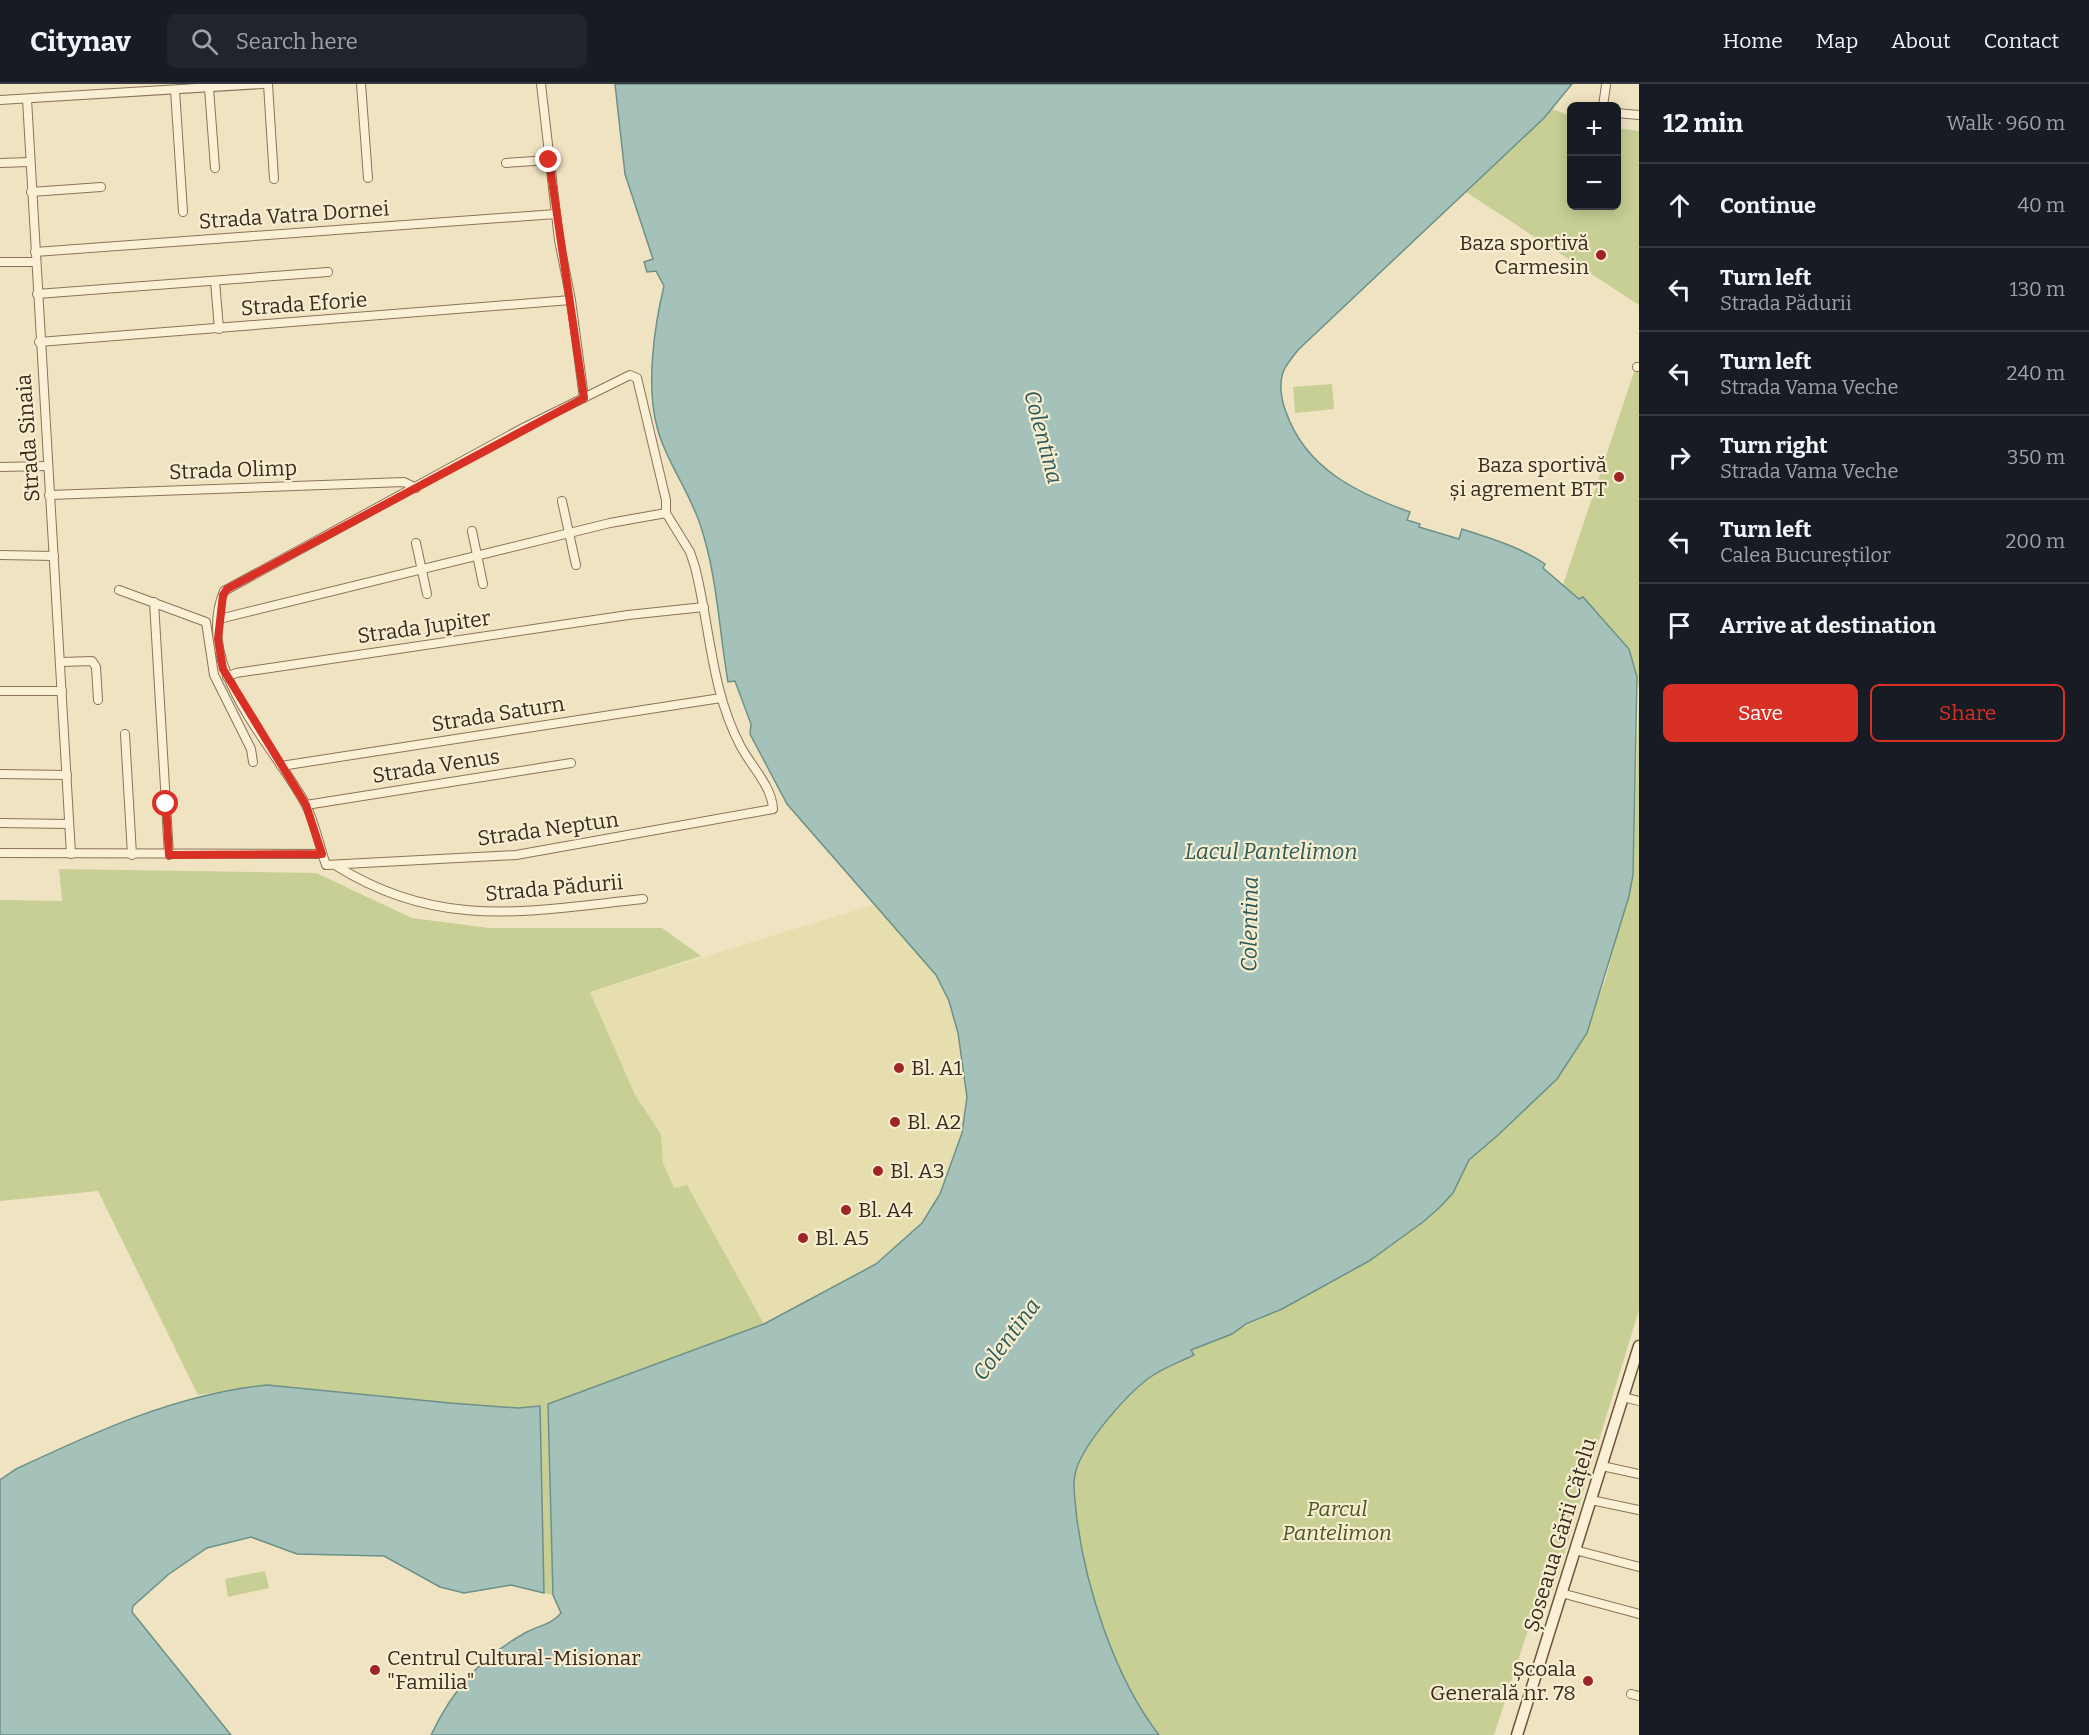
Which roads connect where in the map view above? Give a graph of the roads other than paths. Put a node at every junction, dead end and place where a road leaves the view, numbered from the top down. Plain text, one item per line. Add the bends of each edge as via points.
1 (262, 84) edge
2 (268, 84) edge
3 (361, 84) edge
4 (541, 84) edge
5 (1606, 85) edge
6 (185, 87) edge
7 (209, 88) junction
8 (175, 90) junction
9 (27, 99) junction
10 (0, 100) edge
11 (1604, 102) edge
12 (1621, 113) edge
13 (1639, 115) edge
14 (549, 160) junction
15 (30, 162) junction
16 (0, 163) edge
17 (506, 163) dead end
18 (215, 168) dead end
19 (368, 178) dead end
20 (274, 179) dead end
21 (100, 188) dead end
22 (31, 192) junction
23 (183, 212) dead end
24 (555, 214) junction
25 (34, 252) junction
26 (0, 261) edge
27 (35, 262) junction
28 (328, 272) dead end
29 (215, 281) junction
30 (37, 294) junction
31 (571, 300) junction
32 (219, 329) junction
33 (39, 342) junction
34 (584, 398) junction
35 (47, 466) junction
36 (0, 467) edge
37 (416, 488) junction
38 (49, 495) junction
39 (562, 501) dead end
40 (666, 513) junction
41 (471, 531) dead end
42 (569, 532) junction
43 (416, 543) dead end
44 (0, 555) edge
45 (477, 555) junction
46 (54, 556) junction
47 (576, 565) dead end
48 (422, 569) junction
49 (483, 584) dead end
50 (119, 590) dead end
51 (427, 594) dead end
52 (154, 602) junction
53 (704, 607) junction
54 (219, 619) junction
55 (61, 662) junction
56 (227, 678) junction
57 (0, 691) edge
58 (62, 691) junction
59 (721, 698) junction
60 (98, 700) dead end
61 (125, 734) dead end
62 (253, 762) dead end
63 (571, 763) dead end
64 (281, 766) junction
65 (0, 774) edge
66 (67, 775) junction
67 (306, 805) junction
68 (0, 823) edge
69 (69, 824) junction
70 (0, 853) edge
71 (71, 854) junction
72 (322, 854) junction
73 (132, 855) junction
74 (169, 855) junction
75 (330, 864) junction
76 (643, 898) dead end
77 (1639, 1346) edge
78 (1623, 1398) junction
79 (1639, 1401) edge
80 (1602, 1466) junction
81 (1639, 1474) edge
82 (1591, 1500) junction
83 (1639, 1510) edge
84 (1575, 1550) junction
85 (1639, 1567) edge
86 (1562, 1593) junction
87 (1639, 1614) edge
88 (1517, 1735) edge

1 - 7 street
2 - 20 street
3 - 19 street
4 - 14 street
5 - 11 street
6 - 7 street
6 - 8 street
7 - 18 street
8 - 9 street
8 - 23 street
9 - 10 street
9 - 15 street, Strada Sinaia
12 - 13 street
14 - 17 street
14 - 24 street
15 - 16 street
15 - 22 street, Strada Sinaia
21 - 22 street
22 - 25 street, Strada Sinaia
24 - 25 street, Strada Vatra Dornei
24 - 31 street
25 - 27 street, Strada Sinaia
26 - 27 street
27 - 30 street, Strada Sinaia
28 - 29 street
29 - 30 street
29 - 32 street
30 - 33 street, Strada Sinaia
31 - 32 street, Strada Eforie
31 - 34 street
32 - 33 street, Strada Eforie
33 - 35 street, Strada Sinaia
34 - 37 street
34 - 40 street via 626,376 637,378
35 - 36 street
35 - 38 street, Strada Sinaia
37 - 38 street, Strada Olimp via 404,482
37 - 54 street via 227,589
38 - 46 street, Strada Sinaia
39 - 42 street
40 - 42 street
40 - 53 street via 690,552
41 - 45 street
42 - 45 street
42 - 47 street
43 - 48 street
44 - 46 street
45 - 48 street
45 - 49 street
46 - 55 street, Strada Sinaia
48 - 51 street
48 - 54 street
50 - 52 street
52 - 62 street via 206,622 214,675 251,749
52 - 74 street
53 - 56 street, Strada Jupiter via 236,673
53 - 59 street
54 - 56 street via 218,649
55 - 58 street, Strada Sinaia
55 - 60 street via 92,661 96,667
56 - 64 street
57 - 58 street
58 - 66 street, Strada Sinaia
59 - 64 street, Strada Saturn
59 - 75 street, Strada Neptun via 739,744 769,793 773,809 516,855
61 - 73 street
63 - 67 street, Strada Venus
64 - 67 street
65 - 66 street
66 - 69 street, Strada Sinaia
67 - 72 street
68 - 69 street
69 - 71 street, Strada Sinaia
70 - 71 street
71 - 73 street
72 - 74 street
72 - 75 street
73 - 74 street
75 - 76 street, Strada Pădurii via 400,897 459,911 505,913
77 - 78 main road, Șoseaua Gării Cățelu
78 - 79 street
78 - 80 main road, Șoseaua Gării Cățelu
80 - 81 street
80 - 82 main road, Șoseaua Gării Cățelu
82 - 83 street
82 - 84 main road, Șoseaua Gării Cățelu
84 - 85 street
84 - 86 main road, Șoseaua Gării Cățelu
86 - 87 street
86 - 88 main road, Șoseaua Gării Cățelu

